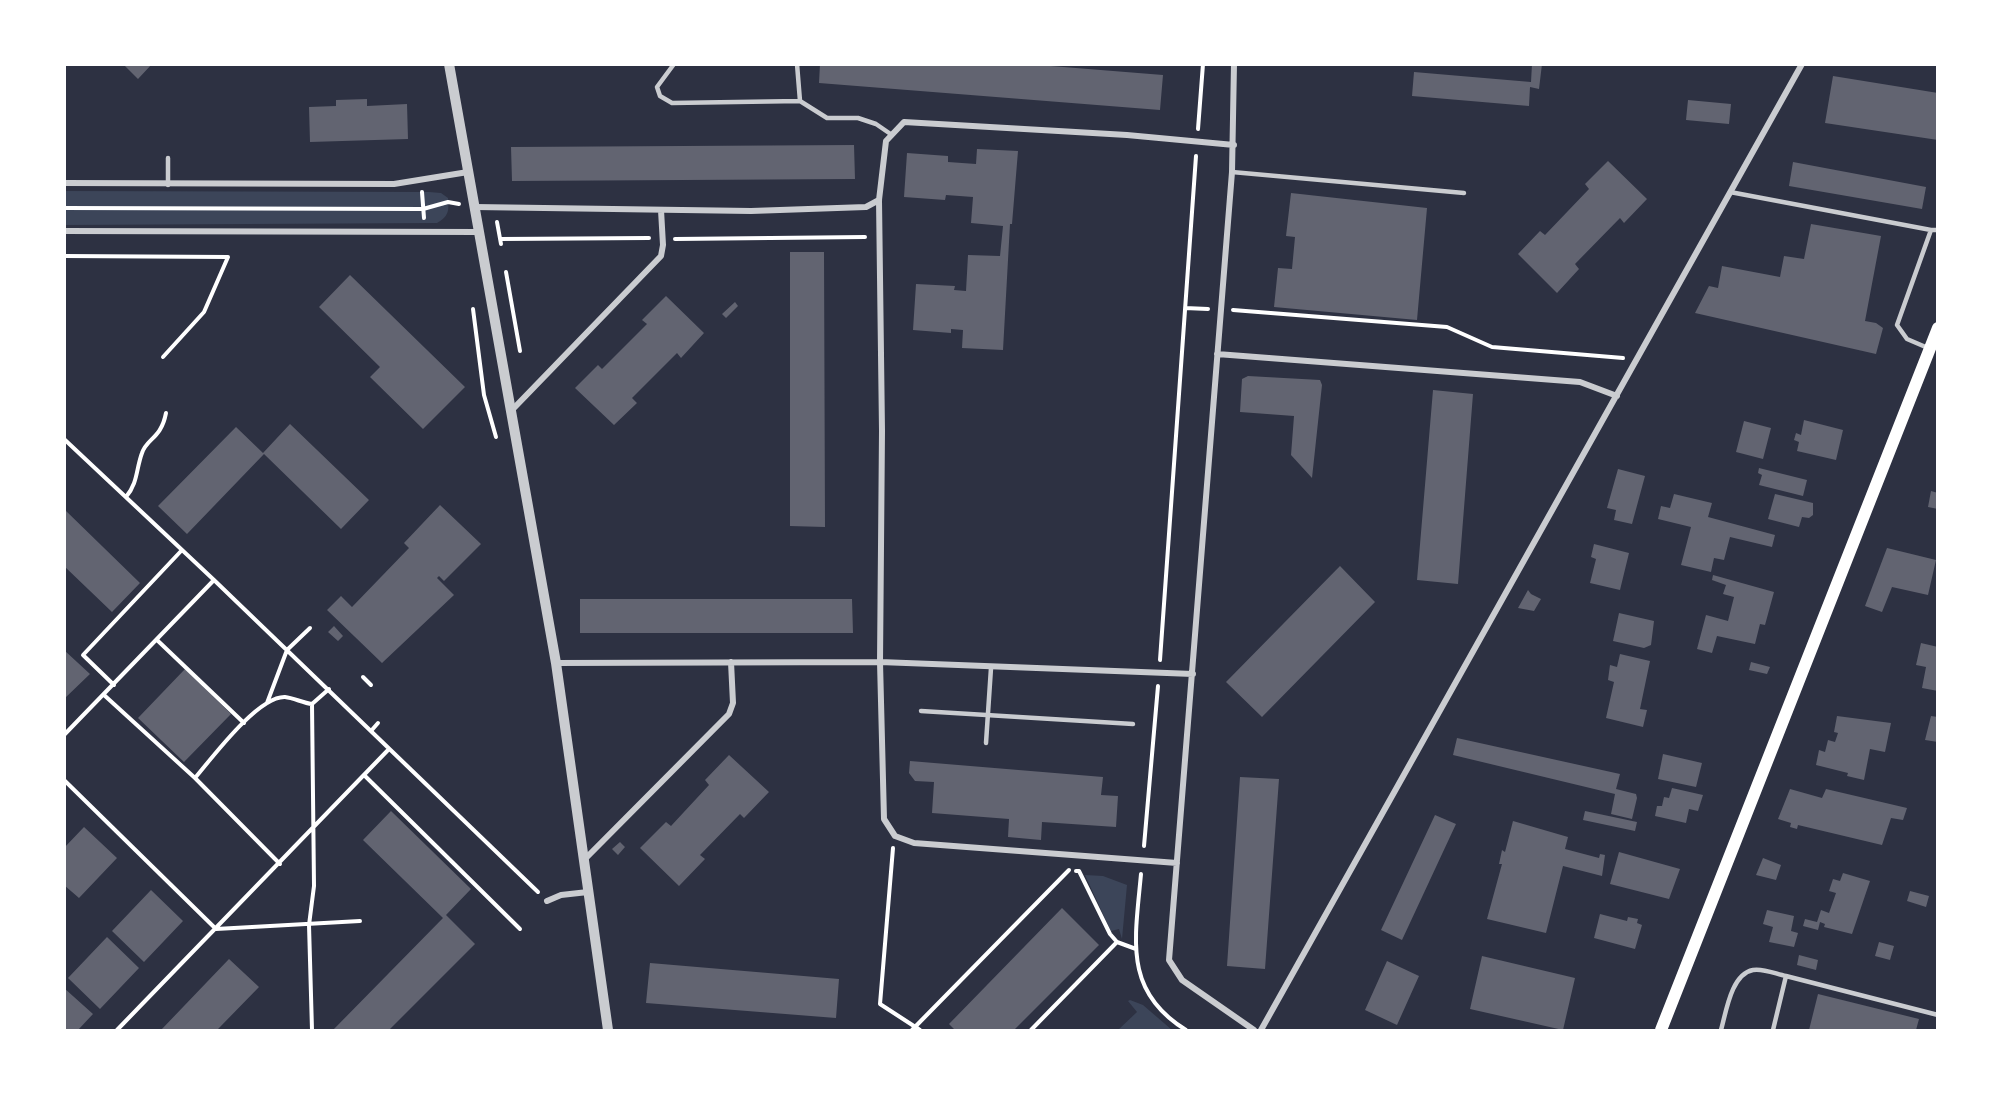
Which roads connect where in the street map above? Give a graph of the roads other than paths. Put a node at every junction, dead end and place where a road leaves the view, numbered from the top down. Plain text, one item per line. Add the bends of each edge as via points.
1 (449, 64) edge
2 (674, 64) edge
3 (797, 64) edge
4 (1234, 64) edge
5 (1802, 64) edge
6 (800, 101) junction
7 (892, 135) junction
8 (1234, 145) junction
9 (168, 158) dead end
10 (468, 171) junction
11 (1232, 172) junction
12 (64, 183) edge
13 (168, 185) junction
14 (1730, 192) junction
15 (1464, 193) dead end
16 (879, 200) junction
17 (475, 207) junction
18 (661, 210) junction
19 (1931, 230) junction
20 (1938, 230) edge
21 (64, 231) edge
22 (479, 232) junction
23 (1938, 328) edge
24 (1934, 350) edge
25 (1216, 354) junction
26 (1617, 396) junction
27 (513, 409) junction
28 (880, 662) junction
29 (556, 663) junction
30 (731, 663) junction
31 (992, 668) junction
32 (1192, 674) junction
33 (921, 711) dead end
34 (988, 715) junction
35 (1133, 724) dead end
36 (986, 742) dead end
37 (584, 859) junction
38 (1177, 863) junction
39 (588, 891) junction
40 (547, 901) road end
41 (1786, 976) junction
42 (1938, 1015) edge
43 (608, 1030) edge
44 (1254, 1030) edge
45 (1261, 1030) edge
46 (1661, 1030) edge
47 (1721, 1030) edge
48 (1773, 1030) edge

1 - 10 street
2 - 6 lane via 657,87 660,96 672,103
3 - 6 lane
4 - 8 street
5 - 14 street
6 - 7 lane via 827,118 858,118
7 - 8 street via 904,122
7 - 16 street via 886,141
8 - 11 street
9 - 13 lane
10 - 13 street via 370,184
10 - 17 street
11 - 15 lane
11 - 25 street
12 - 13 street
14 - 19 lane
14 - 26 street
16 - 18 street via 866,207
16 - 28 street
17 - 18 street
17 - 22 street
18 - 27 street via 661,256
19 - 20 lane
19 - 24 lane via 1897,325 1907,339
21 - 22 street
22 - 27 street
23 - 24 main road
24 - 46 main road
25 - 26 street via 1580,382
25 - 32 street
26 - 45 street
27 - 29 street
28 - 30 street
28 - 31 street
28 - 38 street via 884,819 895,836 914,843
29 - 30 street
29 - 37 street
30 - 37 street via 733,703 729,714
31 - 32 street
31 - 34 lane
32 - 38 street
33 - 34 lane
34 - 35 lane
34 - 36 lane
37 - 39 street
38 - 44 street via 1168,960 1182,980
39 - 40 street
39 - 43 street
41 - 42 lane
41 - 47 lane via 1756,969 1742,977
41 - 48 lane

